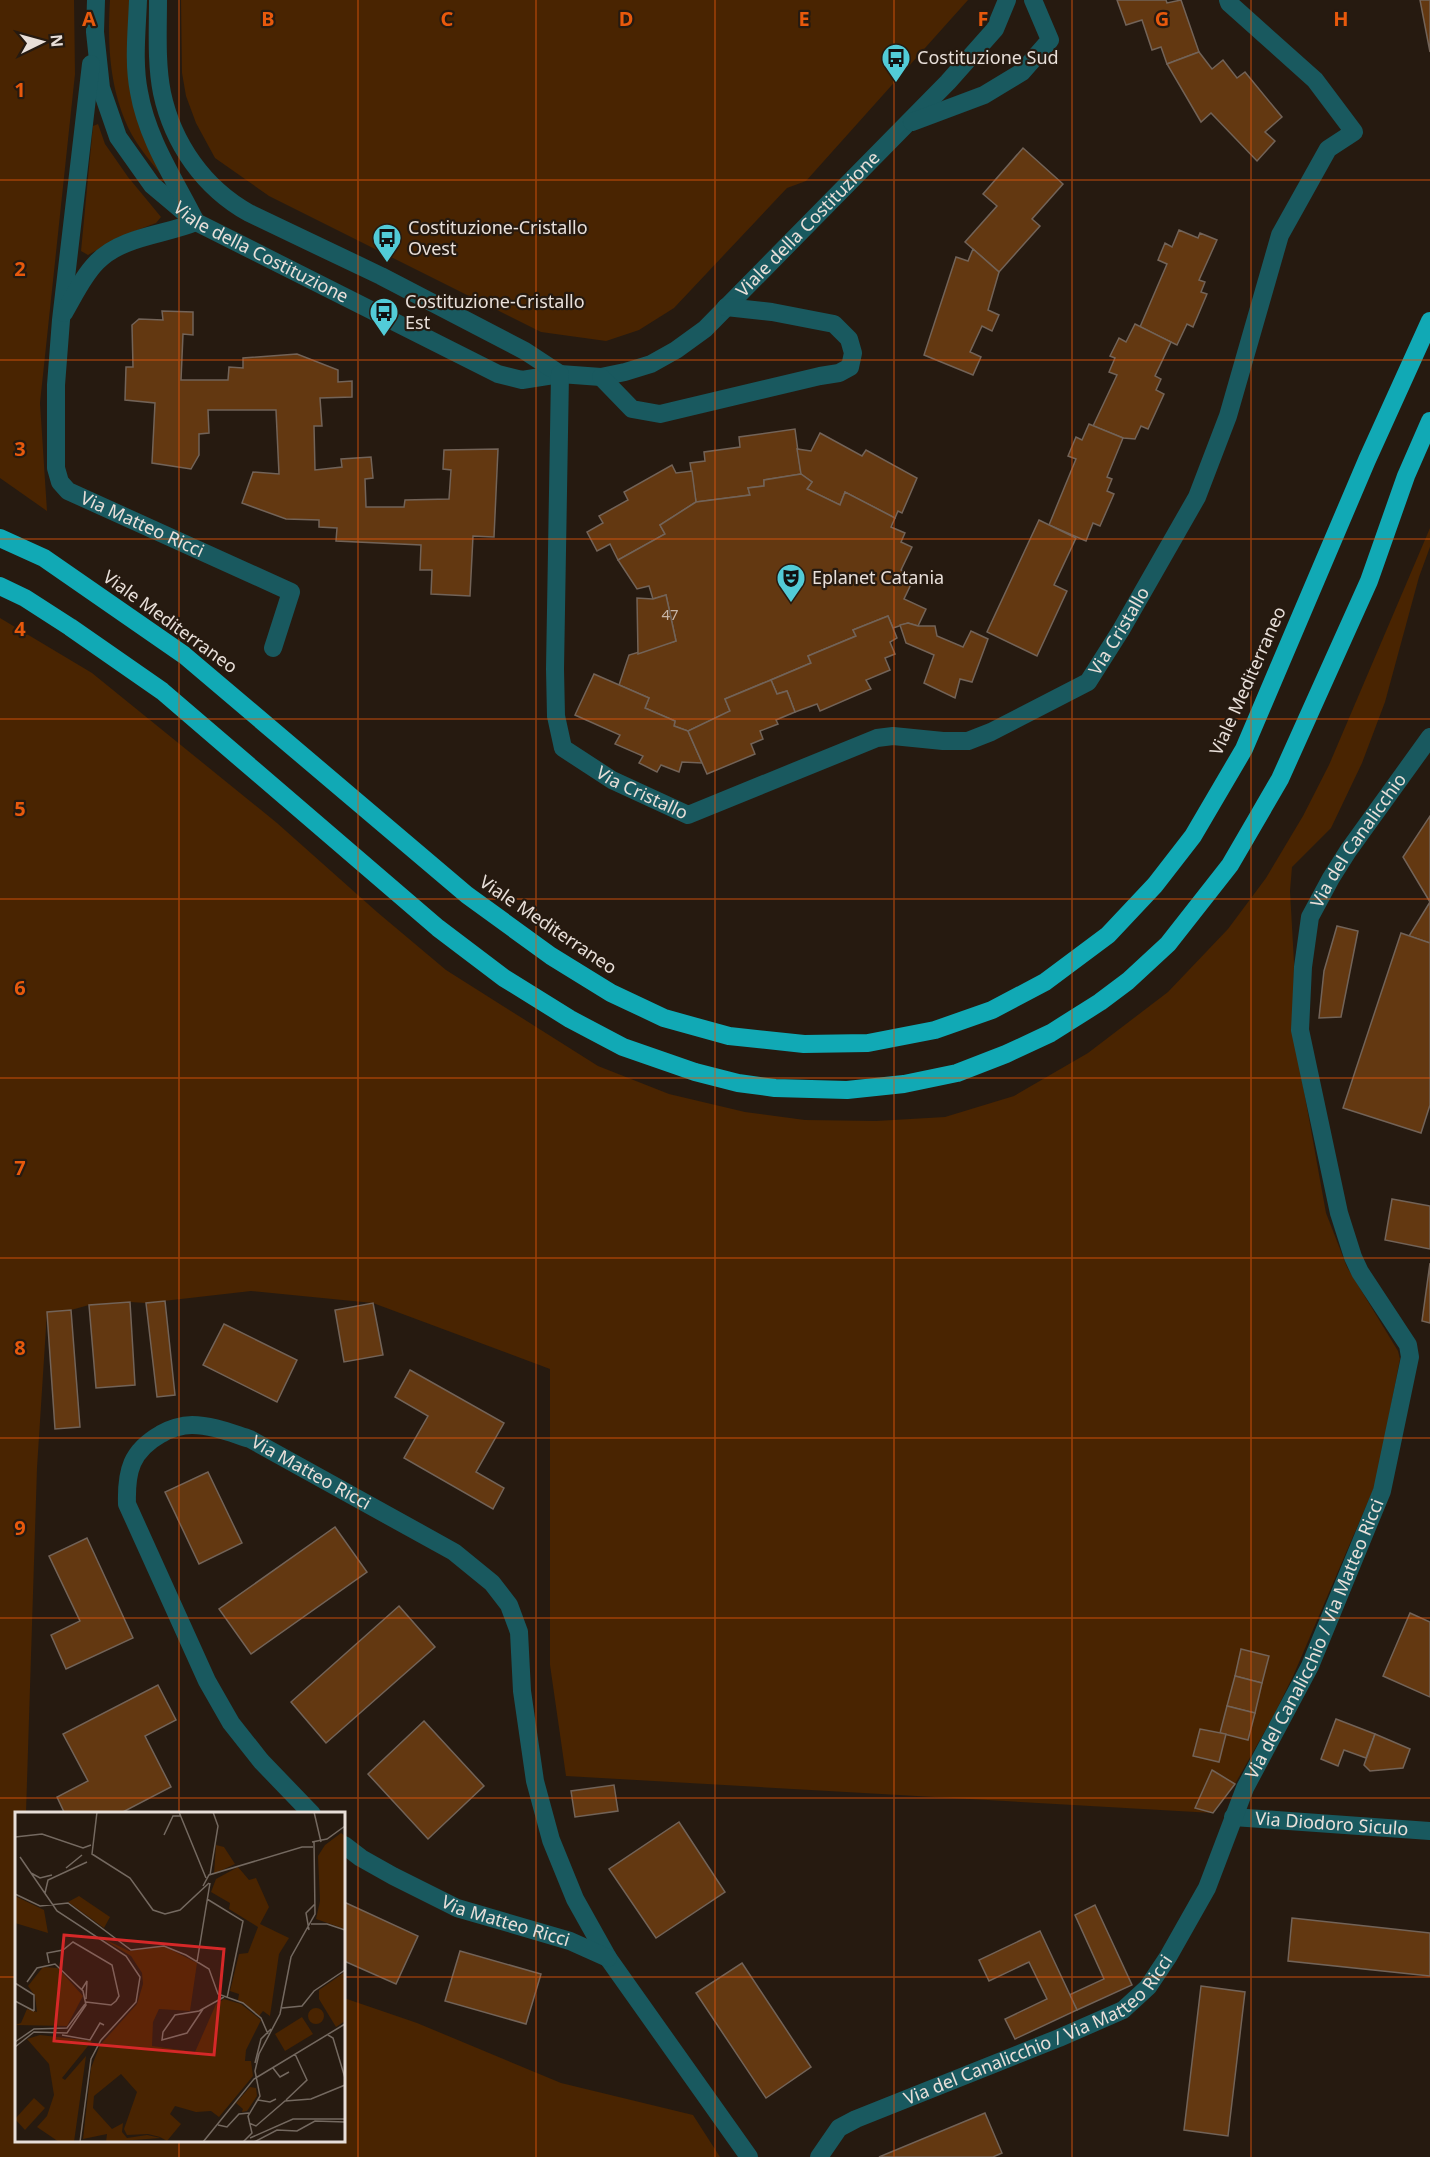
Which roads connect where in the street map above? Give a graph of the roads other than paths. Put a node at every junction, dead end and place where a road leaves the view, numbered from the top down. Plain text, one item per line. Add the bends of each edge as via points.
1 (96, 0) edge
2 (138, 0) edge
3 (158, 0) edge
4 (1007, 0) edge
5 (1033, 0) edge
6 (1228, 0) edge
7 (95, 32) junction
8 (908, 124) junction
9 (196, 222) junction
10 (726, 307) junction
11 (61, 320) junction
12 (1430, 321) edge
13 (560, 374) junction
14 (601, 376) junction
15 (1430, 421) edge
16 (0, 538) edge
17 (0, 586) edge
18 (273, 648) dead end
19 (1430, 737) edge
20 (1310, 917) joint
21 (310, 1812) edge
22 (1233, 1817) junction
23 (1430, 1832) edge
24 (345, 1846) edge
25 (608, 1958) junction
26 (749, 2157) edge
27 (819, 2157) edge

1 - 7 street, Viale della Costituzione
2 - 9 street via 137,68 143,112
3 - 13 street, Viale della Costituzione via 159,68 167,113 187,155 214,189 232,204 381,276 525,351
4 - 8 street, Viale della Costituzione via 995,29
5 - 8 street via 1050,40 1022,72 984,95
6 - 13 street, Via Cristallo via 1315,80 1354,132 1328,149 1280,235 1228,416 1197,497 1088,682 968,741 877,738 688,815 612,780 563,748 556,716
7 - 9 street, Viale della Costituzione via 101,88 118,137 152,185
7 - 11 street
8 - 10 street, Viale della Costituzione
9 - 11 street via 138,240 98,261
9 - 13 street, Viale della Costituzione via 498,374 522,380
10 - 14 street, Viale della Costituzione via 705,329 660,360
10 - 14 street via 834,324 849,339 853,352 850,367 839,374 660,414 632,409
11 - 18 street, Via Matteo Ricci via 56,385 56,468 60,482 68,491 291,592
12 - 16 highway, Viale Mediterraneo via 1244,749 1193,836 1155,885 1108,935 1046,981 992,1010 935,1030 868,1043 804,1044 729,1036 664,1018 611,993 466,895 184,655 44,558
13 - 14 street, Viale della Costituzione
15 - 17 highway via 1369,581 1280,779 1230,866 1168,945 1128,981 1051,1033 957,1073 904,1084 847,1090 738,1083 623,1047 570,1019 504,978 438,928 162,691 70,627
19 - 20 street, Via del Canalicchio via 1348,851
20 - 22 street, Via del Canalicchio / Via Matteo Ricci via 1302,967 1300,1030 1339,1213 1360,1272 1408,1345 1409,1368 1382,1491 1310,1666
21 - 25 street, Via Matteo Ricci via 231,1723 207,1681 127,1504 126,1484 132,1460 146,1443 168,1430 190,1425 218,1428 250,1439 454,1552 492,1583 509,1605 519,1632 522,1691 535,1781 551,1840 574,1899
22 - 23 street, Via Diodoro Siculo
22 - 27 street, Via del Canalicchio / Via Matteo Ricci via 1207,1888 1174,1947 1148,1987 1123,2010 856,2119 839,2128
24 - 25 street, Via Matteo Ricci via 393,1876 457,1908 570,1941
25 - 26 street, Via Matteo Ricci

